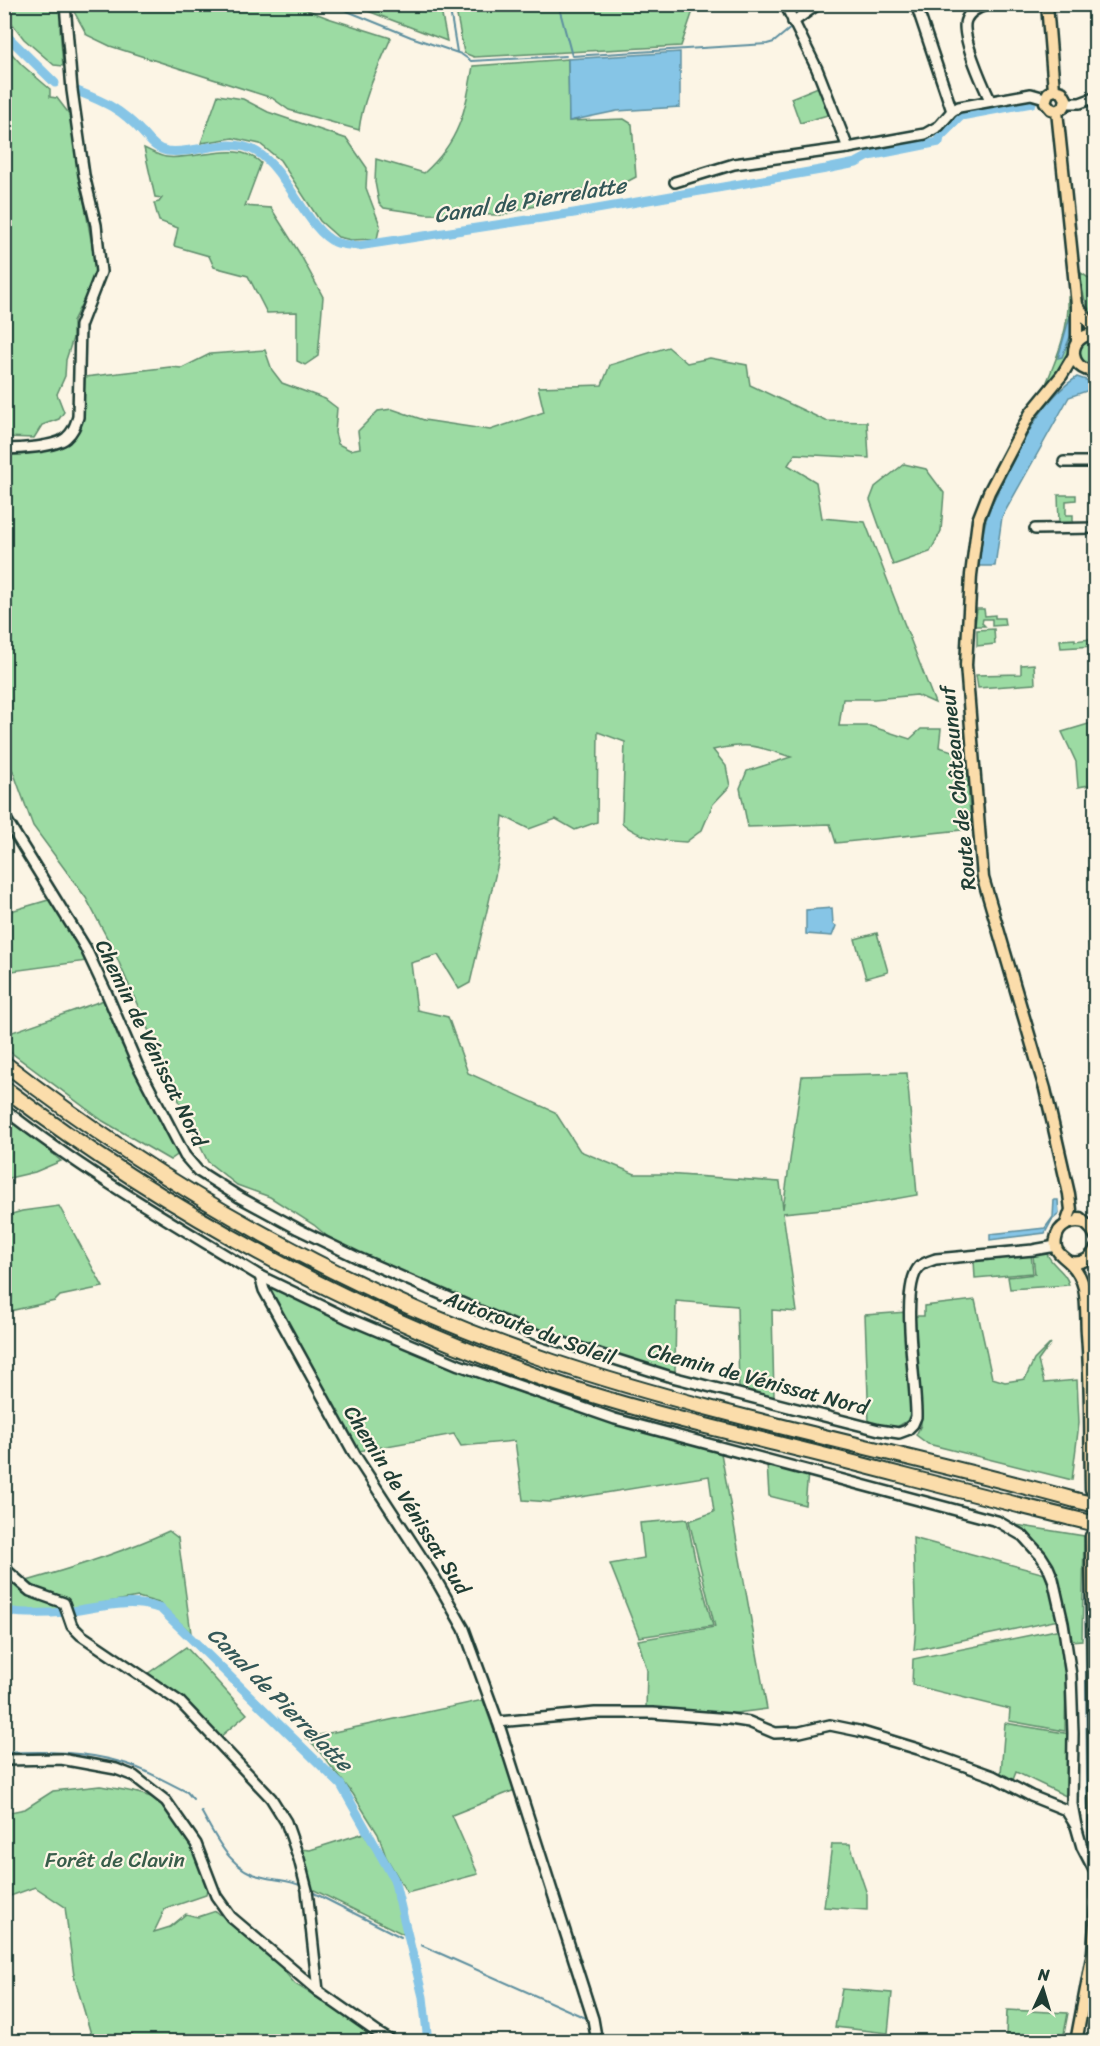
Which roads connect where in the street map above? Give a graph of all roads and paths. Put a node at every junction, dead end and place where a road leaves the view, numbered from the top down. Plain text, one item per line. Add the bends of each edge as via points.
1 (65, 4) edge
2 (786, 4) edge
3 (818, 4) edge
4 (916, 4) edge
5 (988, 4) edge
6 (1047, 4) edge
7 (793, 22) junction
8 (1054, 90) junction
9 (1095, 97) edge
10 (1045, 98) junction
11 (990, 100) junction
12 (1061, 107) junction
13 (952, 111) junction
14 (848, 148) junction
15 (675, 182) dead end
16 (1077, 305) junction
17 (1095, 333) edge
18 (1077, 342) junction
19 (1074, 355) junction
20 (1091, 372) edge
21 (1062, 375) junction
22 (4, 449) edge
23 (1064, 462) dead end
24 (1095, 462) edge
25 (1095, 528) edge
26 (1035, 529) dead end
27 (4, 816) edge
28 (4, 1064) edge
29 (4, 1088) edge
30 (4, 1108) edge
31 (1071, 1210) junction
32 (1084, 1223) junction
33 (1066, 1224) junction
34 (1095, 1237) edge
35 (1056, 1246) junction
36 (1095, 1248) edge
37 (1088, 1259) junction
38 (1070, 1262) junction
39 (260, 1276) junction
40 (1084, 1288) junction
41 (1091, 1489) dead end
42 (1095, 1505) edge
43 (1093, 1530) edge
44 (4, 1568) edge
45 (498, 1722) junction
46 (4, 1760) edge
47 (1076, 1826) junction
48 (1095, 1828) edge
49 (1095, 1872) edge
50 (1095, 1898) edge
51 (1095, 1909) edge
52 (318, 1991) junction
53 (376, 2037) edge
54 (393, 2042) edge
55 (597, 2042) edge
56 (1076, 2042) edge

1 - 22 street via 72,90 101,272 80,326 78,417 74,429 65,440
2 - 7 street
3 - 7 street
4 - 13 street
5 - 11 street via 967,17 964,30
6 - 8 main road
7 - 14 street via 817,69
8 - 10 main road
8 - 12 main road via 1065,96
9 - 12 street
10 - 11 street via 1031,94
10 - 12 main road via 1048,108
11 - 13 street
12 - 16 main road, Route de Châteauneuf
13 - 14 street via 926,134
14 - 15 street via 734,164
16 - 17 main road
16 - 18 main road, Route de Châteauneuf
17 - 18 main road
18 - 19 main road, Route de Châteauneuf
19 - 20 main road via 1078,365
19 - 21 main road, Route de Châteauneuf
20 - 21 main road
21 - 31 main road, Route de Châteauneuf via 1030,414 978,520 966,665 983,878 1045,1089
23 - 24 street
25 - 26 street
27 - 35 street, Chemin de Vénissat Nord via 85,947 142,1074 185,1156 198,1171 298,1229 526,1331 668,1376 899,1433 913,1425 916,1417 909,1304 918,1268 936,1259
28 - 42 highway, Autoroute du Soleil, bridge via 105,1138 211,1205 378,1293 469,1330 552,1362 660,1395
29 - 43 highway, Autoroute du Soleil, bridge via 124,1173 249,1249 447,1342 548,1380 654,1412 1071,1518
30 - 39 street via 108,1183
31 - 32 main road
31 - 33 main road, Route de Châteauneuf
32 - 33 main road
32 - 34 main road
33 - 35 main road, Route de Châteauneuf via 1057,1233
35 - 38 main road via 1058,1253
36 - 37 main road
37 - 38 main road
37 - 40 main road
38 - 40 main road
39 - 45 street, Chemin de Vénissat Sud via 264,1290 355,1455 465,1629
39 - 47 street via 459,1365 615,1419 997,1521 1023,1536 1048,1567 1063,1623 1071,1675 1072,1804
40 - 41 main road
43 - 48 main road
44 - 52 street via 30,1591 64,1603 72,1626 81,1635 180,1702 271,1798 286,1822 307,1890
45 - 47 street via 595,1713 653,1713 749,1722 775,1733 830,1725 908,1746 993,1776 1066,1810
45 - 55 street, Chemin de Vénissat Sud
46 - 52 street via 61,1759 134,1776 166,1801 196,1844 221,1906
47 - 49 street
48 - 49 main road
49 - 50 main road
51 - 56 main road via 1093,1952
52 - 53 street
53 - 54 street

